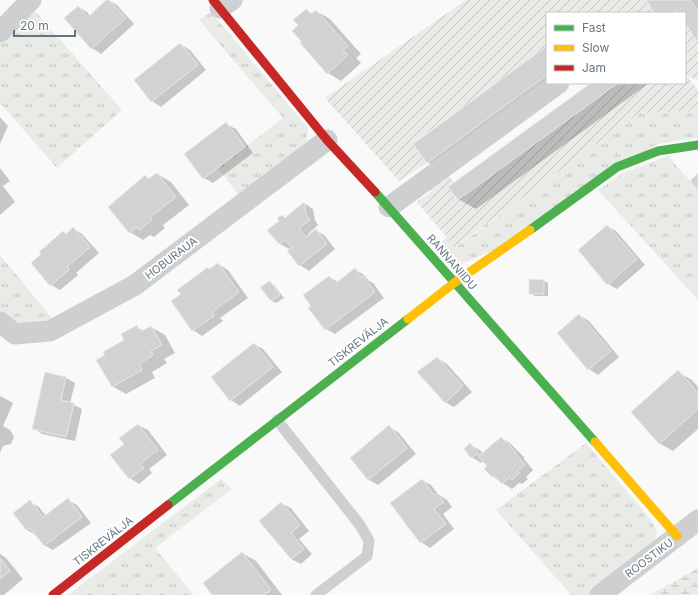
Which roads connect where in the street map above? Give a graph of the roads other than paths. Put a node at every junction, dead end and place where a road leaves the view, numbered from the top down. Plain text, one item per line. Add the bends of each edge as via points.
1 (31, 0) edge
2 (222, 3) edge
3 (0, 32) edge
4 (558, 84) edge
5 (327, 140) junction
6 (698, 145) edge
7 (389, 207) junction
8 (454, 282) junction
9 (0, 322) edge
10 (277, 420) junction
11 (698, 520) edge
12 (677, 536) junction
13 (53, 595) edge
14 (316, 595) edge
15 (600, 595) edge

1 - 3 street
2 - 5 street, RANNANIIDU
4 - 7 street
5 - 7 street, RANNANIIDU
5 - 9 street, HOBURAUA via 135,285 50,330 15,334
6 - 8 street, TISKREVÄLJA via 658,151 617,168
7 - 8 street, RANNANIIDU
8 - 10 street, TISKREVÄLJA
8 - 12 street, RANNANIIDU
10 - 13 street, TISKREVÄLJA
10 - 14 lane via 360,525 369,541 367,556
11 - 12 street, ROOSTIKU
12 - 15 street, ROOSTIKU

